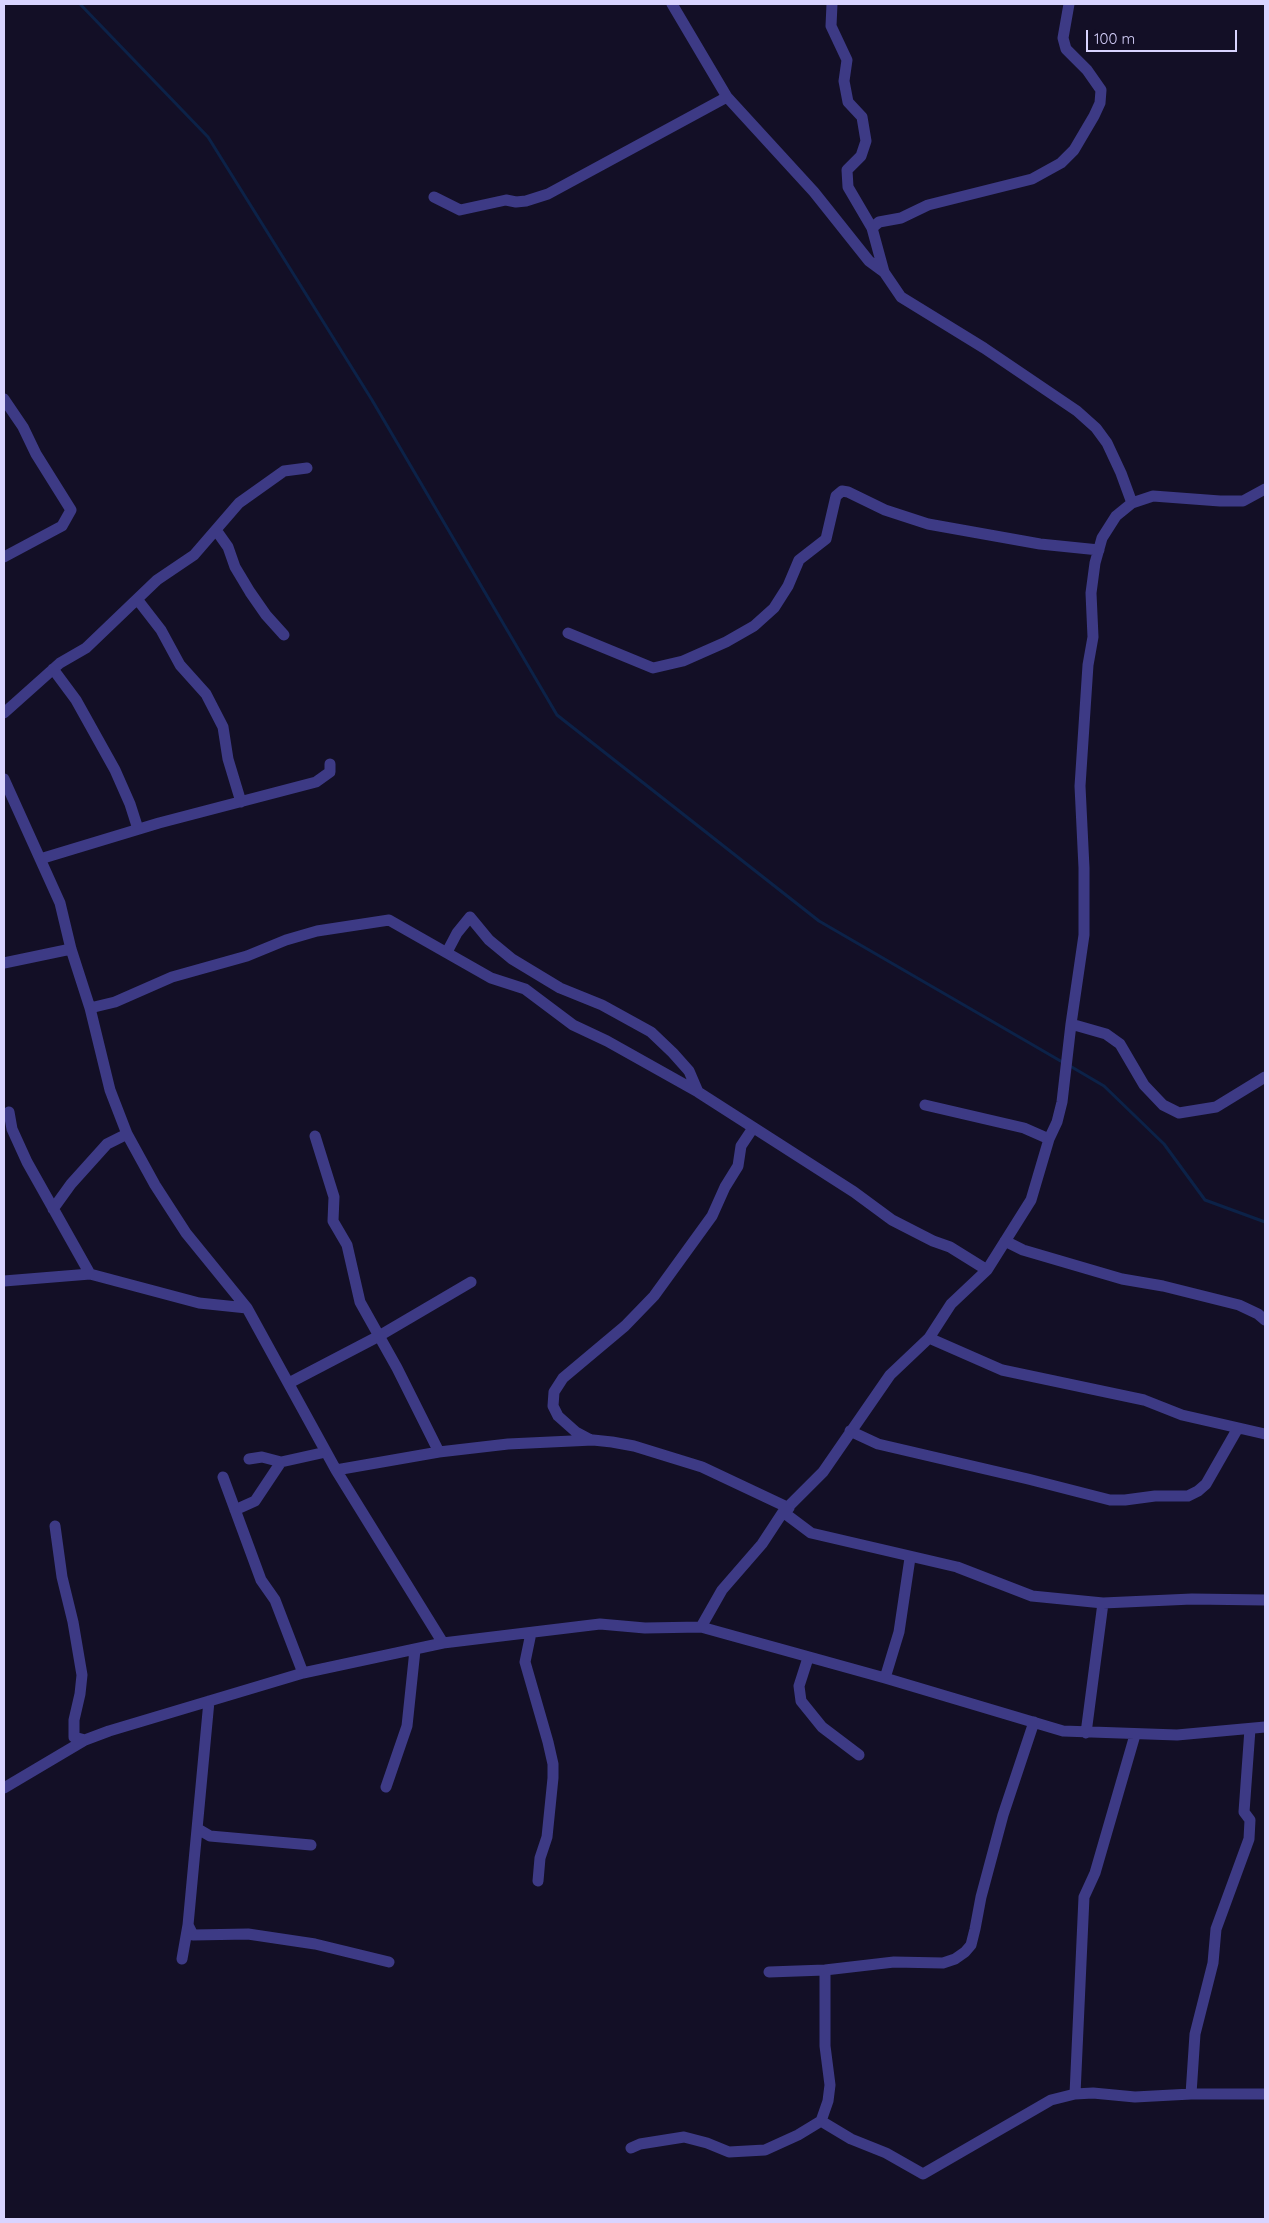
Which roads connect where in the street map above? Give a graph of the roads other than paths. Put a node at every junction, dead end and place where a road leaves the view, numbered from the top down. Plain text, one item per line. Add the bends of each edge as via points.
1 (672, 4) edge
2 (832, 4) edge
3 (1069, 4) edge
4 (727, 97) junction
5 (434, 197) dead end
6 (872, 228) junction
7 (884, 272) junction
8 (4, 399) edge
9 (307, 468) dead end
10 (1265, 489) edge
11 (1132, 503) junction
12 (216, 530) junction
13 (1099, 550) junction
14 (4, 557) edge
15 (137, 598) junction
16 (568, 633) dead end
17 (284, 635) dead end
18 (53, 669) junction
19 (4, 712) edge
20 (330, 764) dead end
21 (4, 779) edge
22 (241, 802) junction
23 (138, 829) junction
24 (40, 859) junction
25 (71, 949) junction
26 (447, 952) junction
27 (4, 963) edge
28 (90, 1008) junction
29 (1071, 1024) junction
30 (1265, 1077) edge
31 (698, 1092) junction
32 (925, 1105) dead end
33 (9, 1112) dead end
34 (753, 1128) junction
35 (127, 1134) junction
36 (315, 1136) dead end
37 (1049, 1139) junction
38 (53, 1209) junction
39 (1005, 1241) junction
40 (987, 1270) junction
41 (90, 1274) junction
42 (4, 1281) edge
43 (471, 1282) dead end
44 (247, 1308) junction
45 (1265, 1320) edge
46 (379, 1336) junction
47 (929, 1338) junction
48 (289, 1383) junction
49 (1238, 1428) junction
50 (850, 1431) junction
51 (1265, 1434) edge
52 (593, 1440) junction
53 (326, 1452) junction
54 (439, 1452) junction
55 (249, 1459) dead end
56 (281, 1462) junction
57 (336, 1470) junction
58 (222, 1477) dead end
59 (234, 1510) junction
60 (786, 1510) junction
61 (55, 1526) dead end
62 (910, 1558) junction
63 (1265, 1600) edge
64 (1103, 1603) junction
65 (701, 1627) junction
66 (531, 1633) junction
67 (443, 1643) junction
68 (415, 1650) junction
69 (808, 1658) junction
70 (303, 1672) junction
71 (885, 1678) junction
72 (209, 1700) junction
73 (1034, 1722) junction
74 (1265, 1727) edge
75 (1250, 1729) junction
76 (1086, 1733) junction
77 (1135, 1735) junction
78 (85, 1740) junction
79 (859, 1755) dead end
80 (386, 1787) dead end
81 (4, 1788) edge
82 (198, 1829) junction
83 (311, 1845) dead end
84 (538, 1881) dead end
85 (188, 1925) junction
86 (182, 1960) dead end
87 (389, 1962) dead end
88 (826, 1970) junction
89 (769, 1972) dead end
90 (1075, 2094) junction
91 (1191, 2094) junction
92 (1265, 2094) edge
93 (821, 2121) junction
94 (631, 2148) dead end

1 - 4 street
2 - 6 street via 831,26 847,60 844,81 848,102 862,118 866,141 861,156 846,170 848,187
3 - 6 street via 1063,38 1066,49 1101,90 1100,103 1074,150 1061,163 1032,179 928,205 901,218 879,222
4 - 5 street via 548,194 526,201 506,200 460,210
4 - 7 street via 814,192 869,261
6 - 7 street
7 - 11 street via 901,297 984,348 1096,428 1111,451
8 - 14 street via 71,510 62,526
9 - 12 street via 284,471 239,503
10 - 11 street via 1243,501 1153,496
11 - 13 street via 1116,516 1102,538
12 - 15 street via 194,555
12 - 17 street via 250,592
13 - 16 street via 1040,544 928,524 842,491 836,496 826,539 799,560 774,608 754,626 726,642 683,661 653,668
13 - 29 street via 1091,593 1093,637 1088,665 1080,786 1084,936
15 - 18 street via 86,648
15 - 22 street via 161,630 180,665 206,694 222,728
18 - 19 street
18 - 23 street via 76,700 115,770
20 - 22 street via 330,772 316,782
21 - 24 street
22 - 23 street
23 - 24 street
24 - 25 street via 60,903
25 - 27 street
25 - 28 street
26 - 28 street via 389,920 328,928 172,977 115,1002
26 - 31 street via 491,978 525,989 573,1025
26 - 31 street via 470,917 489,940 526,968 651,1032 689,1071
28 - 35 street via 110,1090
29 - 30 street via 1106,1034 1120,1044 1144,1085 1163,1105 1179,1113 1216,1107
29 - 37 street via 1062,1102
31 - 34 street
32 - 37 street via 1024,1128
33 - 38 street via 12,1129
34 - 40 street via 892,1220 950,1247
34 - 52 street via 741,1146 738,1166 712,1216 654,1296 625,1326 563,1378 554,1392 553,1406 558,1416 576,1432
35 - 38 street via 107,1144
35 - 44 street via 186,1233
36 - 46 street via 334,1197 333,1221 348,1245 360,1302
37 - 39 street via 1031,1200
38 - 41 street
39 - 40 street
39 - 45 street via 1023,1250 1122,1279 1221,1299
40 - 47 street via 951,1304
41 - 42 street
41 - 44 street via 199,1303
43 - 46 street
44 - 48 street
46 - 48 street
46 - 54 street
47 - 49 street via 1002,1370 1144,1400 1182,1415
47 - 50 street via 890,1375
48 - 53 street
49 - 50 street via 1212,1474 1198,1491 1188,1496 1125,1500 1110,1500 878,1444
49 - 51 street
50 - 60 street via 823,1472
52 - 54 street via 508,1444
52 - 60 street via 634,1446 702,1467
53 - 56 street
53 - 57 street
54 - 57 street
55 - 56 street via 262,1457
56 - 59 street via 255,1500
57 - 67 street
58 - 59 street
59 - 70 street via 261,1580 274,1600
60 - 62 street via 811,1532
60 - 65 street via 722,1590
61 - 78 street via 82,1674 74,1736
62 - 64 street via 957,1567 1032,1596
62 - 71 street via 899,1632
63 - 64 street
64 - 76 street
65 - 66 street via 645,1628 600,1624
65 - 69 street
66 - 67 street
66 - 84 street via 526,1662 553,1764 547,1837 540,1858
67 - 68 street
68 - 70 street
68 - 80 street via 406,1726
69 - 71 street
69 - 79 street via 799,1686 801,1701 822,1727
70 - 72 street
71 - 73 street
72 - 78 street
72 - 82 street
73 - 76 street
73 - 88 street via 1003,1815 973,1937 965,1952 943,1963 894,1962
74 - 75 street
75 - 77 street
75 - 91 street via 1244,1812 1250,1820 1249,1840 1216,1929 1213,1963 1195,2034
76 - 77 street
77 - 90 street via 1095,1873 1084,1897
78 - 81 street
82 - 83 street via 210,1836
82 - 85 street
85 - 86 street
85 - 87 street via 193,1935 248,1934 315,1944
88 - 89 street
88 - 93 street via 825,2046 830,2085
90 - 91 street via 1136,2097
90 - 93 street via 1051,2100 923,2174
91 - 92 street
93 - 94 street via 765,2150 729,2152 684,2137

